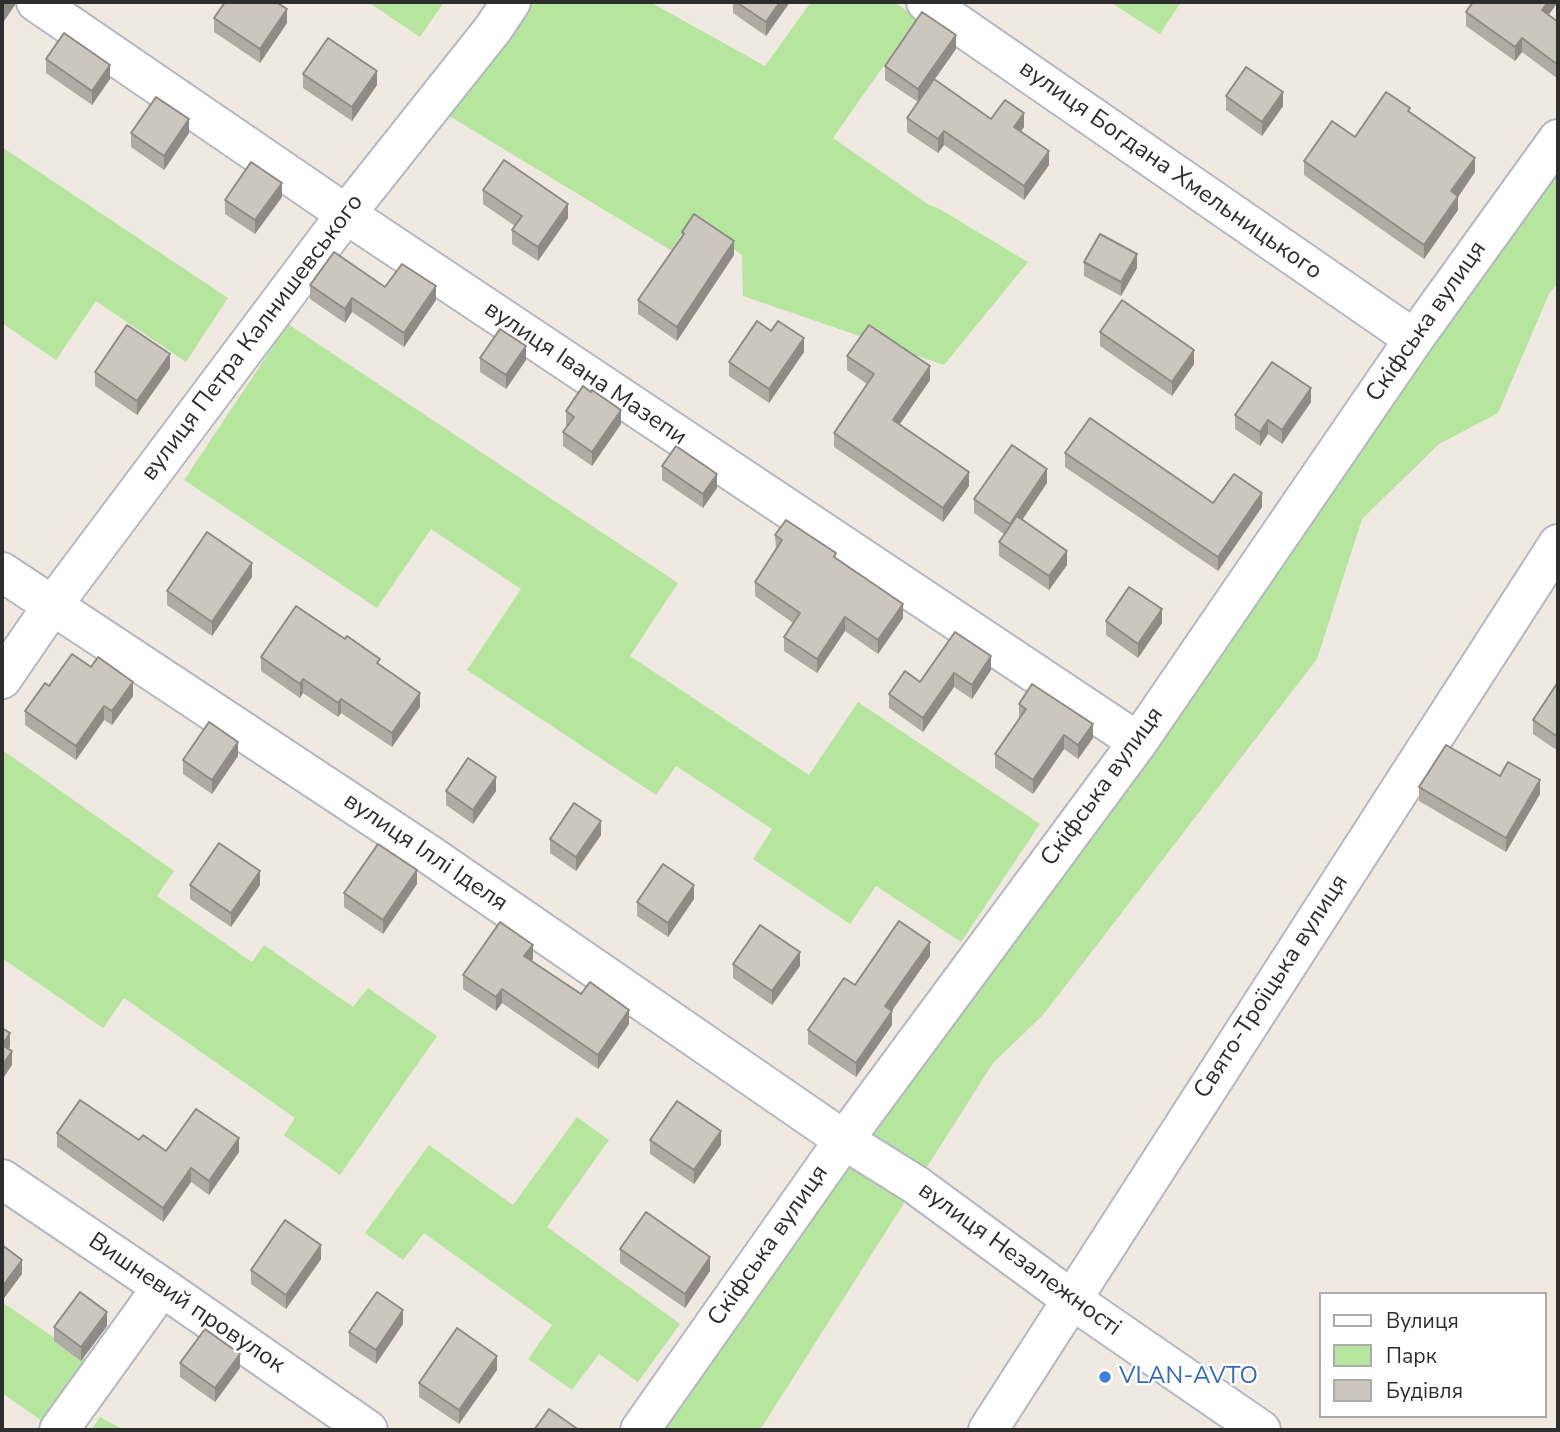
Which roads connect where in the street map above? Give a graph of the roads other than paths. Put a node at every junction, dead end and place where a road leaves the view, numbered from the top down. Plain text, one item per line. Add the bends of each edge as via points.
1 (36, 2) edge
2 (511, 2) edge
3 (926, 2) edge
4 (1558, 139) edge
5 (346, 215) junction
6 (1414, 340) junction
7 (1558, 544) edge
8 (2, 572) edge
9 (52, 606) junction
10 (2, 679) edge
11 (1138, 741) junction
12 (844, 1140) junction
13 (2, 1179) edge
14 (162, 1287) junction
15 (1071, 1299) junction
16 (59, 1430) edge
17 (368, 1430) edge
18 (640, 1430) edge
19 (988, 1430) edge
20 (1261, 1430) edge

1 - 5 street, вулиця Івана Мазепи
2 - 5 street, вулиця Петра Калнишевського
3 - 6 street, вулиця Богдана Хмельницького
4 - 6 street, Скіфська вулиця
5 - 9 street, вулиця Петра Калнишевського
5 - 11 street, вулиця Івана Мазепи
6 - 11 street, Скіфська вулиця
7 - 15 street, Свято-Троїцька вулиця
8 - 9 street, вулиця Іллі Іделя
9 - 10 street, вулиця Петра Калнишевського
9 - 12 street, вулиця Іллі Іделя via 430,855
11 - 12 street, Скіфська вулиця
12 - 15 street, вулиця Незалежності via 916,1185
12 - 18 street, Скіфська вулиця
13 - 14 street, Вишневий провулок
14 - 16 street
14 - 17 street, Вишневий провулок
15 - 19 street, Свято-Троїцька вулиця
15 - 20 street, вулиця Незалежності

